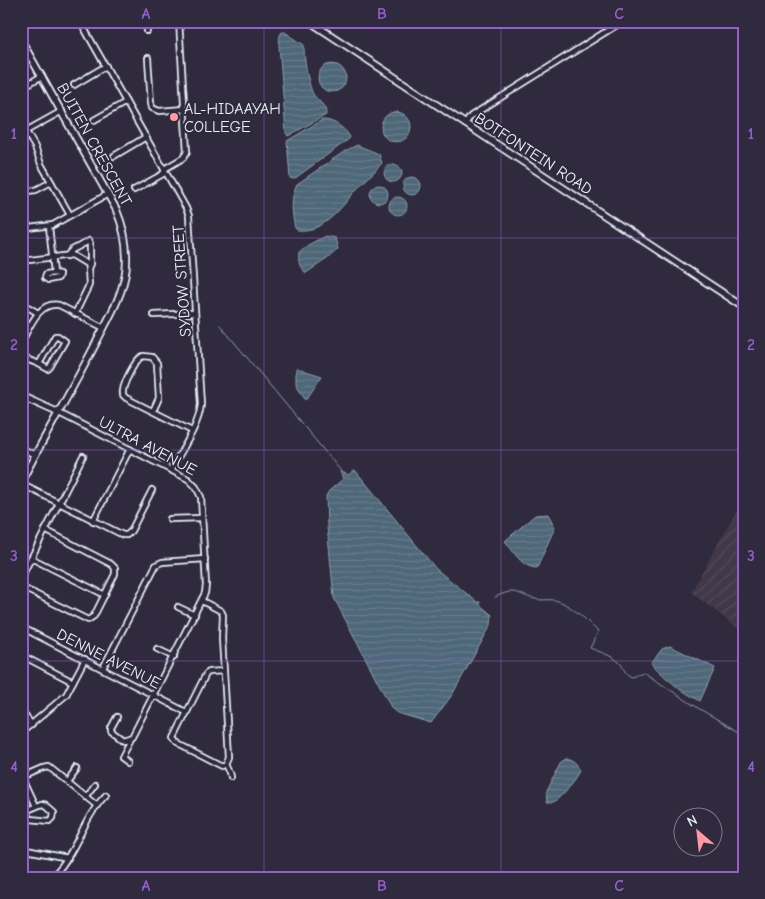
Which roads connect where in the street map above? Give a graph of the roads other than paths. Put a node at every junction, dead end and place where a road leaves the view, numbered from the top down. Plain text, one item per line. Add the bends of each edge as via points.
1 (80, 21) edge
2 (146, 21) edge
3 (179, 21) edge
4 (309, 21) edge
5 (623, 21) edge
6 (146, 31) dead end
7 (21, 40) edge
8 (148, 58) dead end
9 (106, 66) junction
10 (42, 76) junction
11 (74, 85) dead end
12 (21, 88) edge
13 (126, 102) junction
14 (185, 109) junction
15 (62, 111) junction
16 (94, 120) dead end
17 (21, 123) edge
18 (465, 124) junction
19 (26, 131) junction
20 (146, 138) junction
21 (114, 156) dead end
22 (165, 171) junction
23 (51, 182) junction
24 (134, 190) dead end
25 (21, 192) edge
26 (108, 194) junction
27 (70, 215) junction
28 (49, 226) junction
29 (21, 229) edge
30 (67, 256) junction
31 (53, 257) junction
32 (21, 261) edge
33 (88, 268) junction
34 (54, 273) dead end
35 (21, 303) edge
36 (744, 307) edge
37 (38, 313) junction
38 (75, 314) junction
39 (154, 314) dead end
40 (196, 314) junction
41 (104, 328) junction
42 (21, 344) edge
43 (21, 357) edge
44 (39, 364) junction
45 (21, 396) edge
46 (153, 411) junction
47 (58, 413) junction
48 (192, 431) junction
49 (21, 448) edge
50 (130, 449) junction
51 (35, 455) junction
52 (83, 456) dead end
53 (171, 470) junction
54 (21, 483) edge
55 (152, 490) dead end
56 (59, 503) junction
57 (202, 518) junction
58 (170, 519) dead end
59 (93, 521) junction
60 (45, 530) junction
61 (31, 558) junction
62 (205, 559) junction
63 (21, 578) edge
64 (21, 587) edge
65 (105, 595) junction
66 (202, 602) junction
67 (178, 607) dead end
68 (195, 615) junction
69 (21, 627) edge
70 (158, 649) dead end
71 (21, 655) edge
72 (174, 657) junction
73 (85, 659) junction
74 (103, 668) junction
75 (224, 671) junction
76 (73, 682) junction
77 (154, 695) junction
78 (21, 711) edge
79 (186, 712) junction
80 (117, 717) dead end
81 (32, 724) junction
82 (21, 733) edge
83 (132, 737) junction
84 (128, 761) dead end
85 (226, 764) junction
86 (77, 768) dead end
87 (22, 776) edge
88 (231, 778) dead end
89 (66, 781) junction
90 (95, 784) dead end
91 (106, 795) dead end
92 (85, 797) junction
93 (96, 805) junction
94 (36, 806) junction
95 (21, 849) edge
96 (68, 858) junction
97 (744, 872) edge
98 (55, 874) dead end
99 (741, 878) edge

1 - 9 street, SYDOW STREET
2 - 6 street
3 - 14 street
4 - 18 street, BOTFONTEIN ROAD
5 - 18 street via 471,116
7 - 10 street, BUITEN CRESCENT
8 - 14 street via 152,108 159,111
9 - 11 street
9 - 13 street, SYDOW STREET
10 - 12 street
10 - 15 street, BUITEN CRESCENT
13 - 16 street
13 - 20 street, SYDOW STREET
14 - 22 street via 187,152
15 - 19 street
15 - 26 street, BUITEN CRESCENT
17 - 19 street
18 - 36 street, BOTFONTEIN ROAD
19 - 23 street
20 - 21 street
20 - 22 street, SYDOW STREET
22 - 24 street
22 - 40 street, SYDOW STREET via 189,216
23 - 25 street via 36,190
23 - 27 street
26 - 27 street
26 - 41 street, BUITEN CRESCENT via 125,236 126,268 120,293
27 - 28 street
28 - 29 street
28 - 31 street
30 - 31 street
30 - 33 street via 75,256
30 - 33 street via 89,241
31 - 32 street
31 - 34 street
33 - 38 street via 89,285
35 - 37 street
37 - 38 street via 55,304
37 - 42 street
38 - 41 street
39 - 40 street
40 - 48 street, SYDOW STREET via 201,404
41 - 47 street, BUITEN CRESCENT
43 - 44 street
44 - 44 street via 55,336 64,339 50,368
45 - 47 street, ULTRA AVENUE
46 - 46 street via 126,398 122,392 137,359 143,356 152,357 157,363 159,398
46 - 48 street
47 - 50 street, ULTRA AVENUE
47 - 51 street, BUITEN CRESCENT
48 - 53 street, SYDOW STREET
49 - 51 street
50 - 53 street, ULTRA AVENUE
50 - 59 street
51 - 54 street, BUITEN CRESCENT
52 - 56 street
53 - 57 street, ULTRA AVENUE via 196,487 201,497
54 - 56 street
55 - 59 street via 127,535
56 - 59 street
56 - 60 street
57 - 58 street
57 - 62 street, ULTRA AVENUE
60 - 61 street
60 - 65 street via 114,566 116,574
61 - 63 street
61 - 65 street
62 - 66 street, ULTRA AVENUE via 206,588
62 - 74 street via 156,565
64 - 65 street via 86,620 94,616
66 - 68 street, ULTRA AVENUE
66 - 75 street via 223,615
67 - 68 street
68 - 72 street, ULTRA AVENUE
69 - 73 street, DENNE AVENUE
70 - 72 street
71 - 76 street
72 - 77 street, ULTRA AVENUE
73 - 74 street, DENNE AVENUE
73 - 76 street
74 - 77 street, DENNE AVENUE
75 - 79 street via 206,673
75 - 85 street via 229,759
76 - 81 street via 64,697
77 - 79 street, DENNE AVENUE
77 - 83 street, ULTRA AVENUE
78 - 81 street
79 - 85 street via 174,736 175,741 218,765
80 - 83 street via 111,731 123,740
81 - 82 street
83 - 84 street, ULTRA AVENUE via 120,756
85 - 88 street
86 - 89 street
87 - 89 street via 48,767
87 - 94 street
89 - 92 street
90 - 92 street
91 - 93 street
92 - 93 street
93 - 96 street
94 - 94 street via 28,811 29,818 53,820 54,812 46,805
95 - 96 street
96 - 98 street
97 - 99 street

